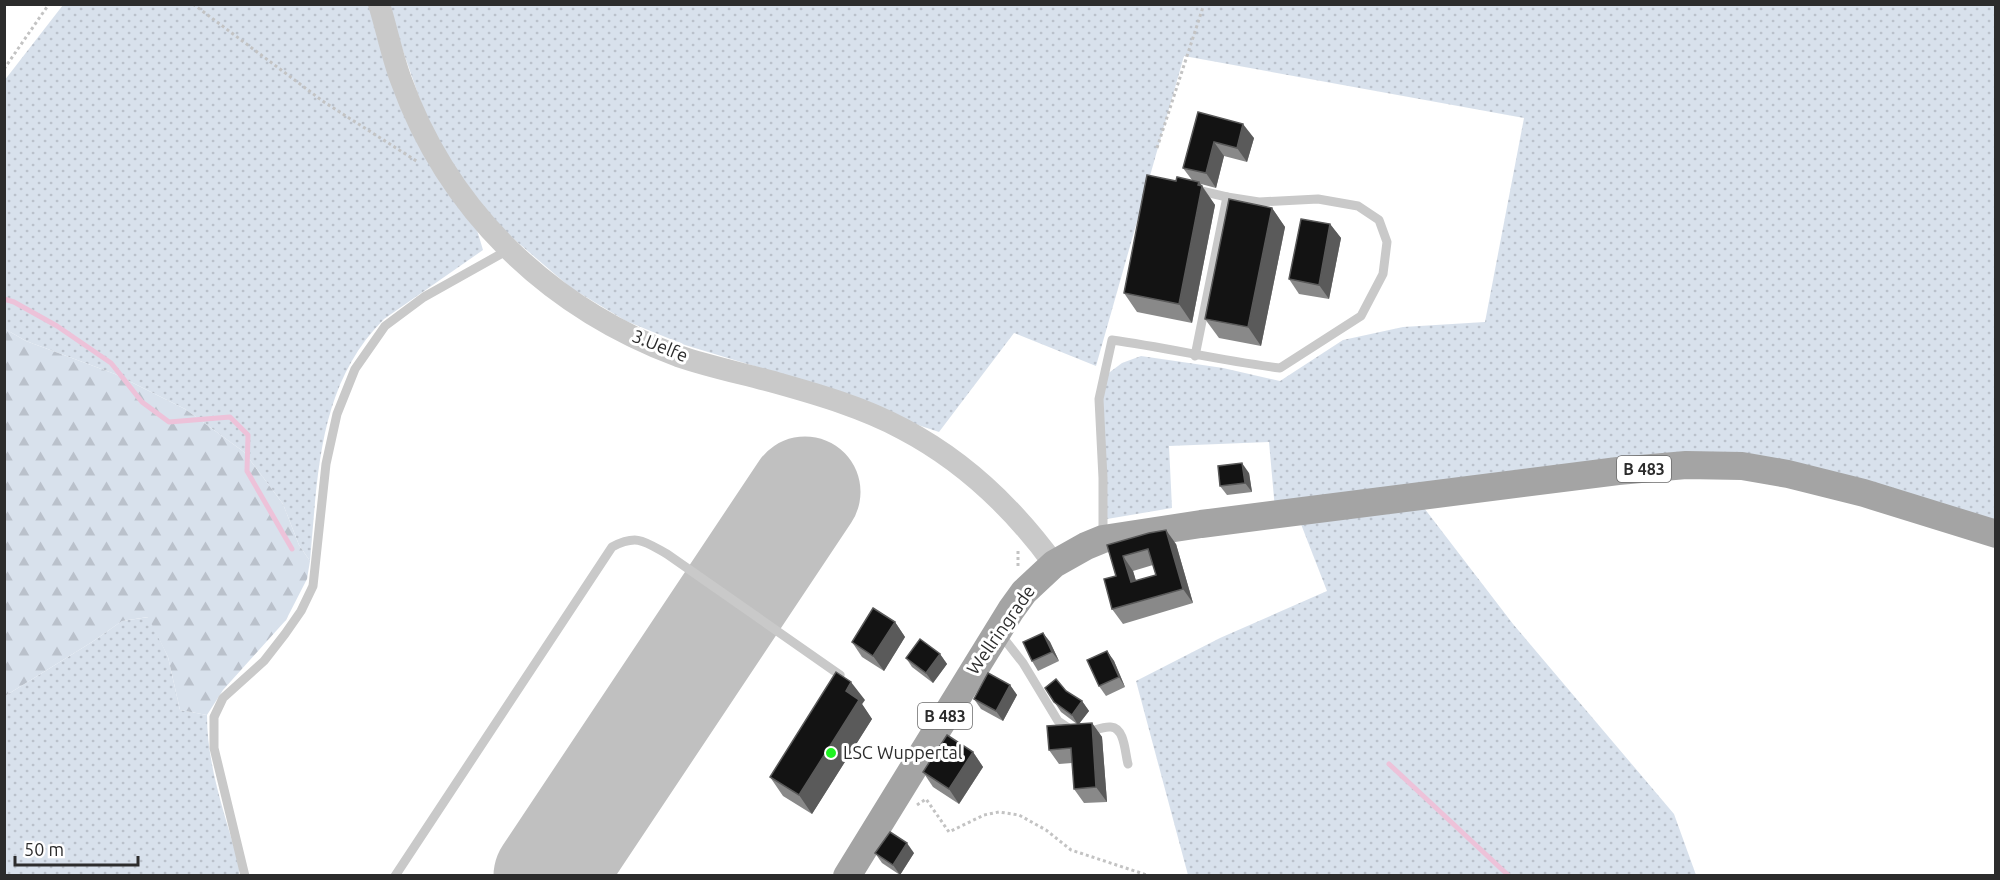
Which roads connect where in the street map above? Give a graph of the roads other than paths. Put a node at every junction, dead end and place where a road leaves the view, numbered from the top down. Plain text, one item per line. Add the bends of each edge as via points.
1 (379, 4) edge
2 (1182, 187) edge
3 (1227, 197) junction
4 (508, 250) junction
5 (1195, 356) junction
6 (1995, 534) edge
7 (1103, 540) junction
8 (1054, 564) junction
9 (997, 631) junction
10 (828, 694) edge
11 (1128, 764) dead end
12 (245, 876) edge
13 (395, 876) edge
14 (847, 876) edge

1 - 4 street, 3.Uelfe via 401,80 436,156 451,181
2 - 3 lane
3 - 5 lane
3 - 5 lane via 1258,202 1318,199 1358,206 1379,220 1387,242 1383,274 1361,316 1280,368
4 - 8 street, 3.Uelfe via 548,285 617,328 679,356 847,405 903,429 950,457 981,483 1010,510
4 - 12 lane via 424,297 385,326 355,369 337,414 326,464 313,586 285,634 264,661 224,698 214,717 214,748
5 - 7 lane via 1112,340 1099,399
6 - 7 main road, Wellringrade / B 483 via 1788,474 1742,466 1686,465 1286,513
7 - 8 main road, Wellringrade / B 483
8 - 9 main road, Wellringrade / B 483 via 1024,592
9 - 11 lane via 1023,663 1058,721 1072,731 1115,728 1120,732
9 - 14 main road, Wellringrade / B 483
10 - 13 lane via 840,675 667,554 647,542 628,539 612,547

